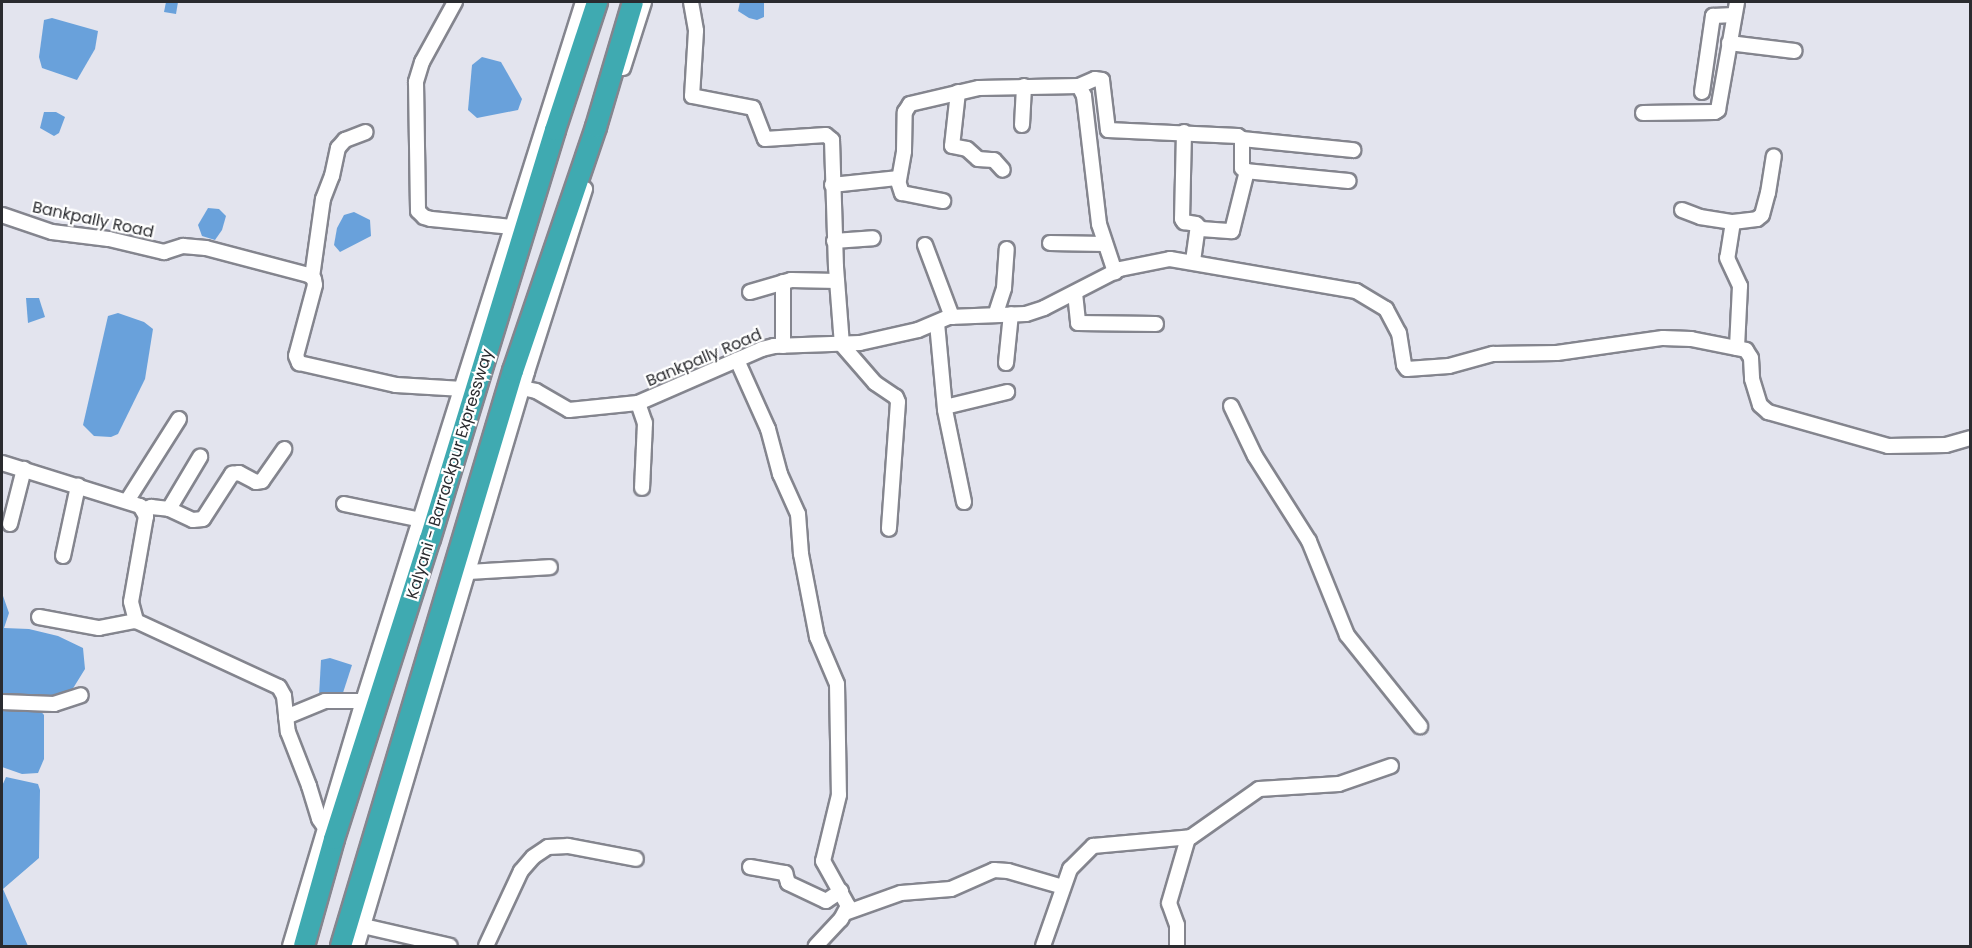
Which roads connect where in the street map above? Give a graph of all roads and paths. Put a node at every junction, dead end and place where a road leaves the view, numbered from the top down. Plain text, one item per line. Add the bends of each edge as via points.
1 (455, 2) edge
2 (583, 2) edge
3 (597, 2) edge
4 (633, 2) edge
5 (644, 2) edge
6 (691, 2) edge
7 (1735, 8) edge
8 (1729, 43) junction
9 (1795, 51) dead end
10 (1088, 82) junction
11 (1024, 86) junction
12 (958, 92) junction
13 (1702, 92) dead end
14 (1643, 113) dead end
15 (1022, 125) dead end
16 (366, 132) dead end
17 (1184, 132) junction
18 (1242, 139) junction
19 (1353, 150) dead end
20 (1774, 156) dead end
21 (1003, 170) dead end
22 (1247, 171) junction
23 (899, 180) junction
24 (1349, 181) dead end
25 (832, 184) junction
26 (943, 201) dead end
27 (1682, 210) dead end
28 (2, 215) edge
29 (1733, 222) junction
30 (513, 227) junction
31 (1198, 227) junction
32 (873, 238) dead end
33 (834, 241) junction
34 (1050, 243) dead end
35 (1105, 244) junction
36 (926, 245) dead end
37 (1007, 249) dead end
38 (1193, 261) junction
39 (1115, 272) junction
40 (312, 277) junction
41 (837, 281) junction
42 (783, 282) junction
43 (750, 292) dead end
44 (1074, 292) junction
45 (996, 313) junction
46 (1011, 314) junction
47 (952, 317) junction
48 (937, 323) junction
49 (1156, 324) dead end
50 (842, 345) junction
51 (783, 346) junction
52 (1737, 348) junction
53 (737, 360) junction
54 (1006, 363) dead end
55 (522, 388) junction
56 (463, 389) junction
57 (1007, 392) dead end
58 (638, 403) junction
59 (1231, 406) dead end
60 (945, 407) junction
61 (179, 419) dead end
62 (1971, 438) edge
63 (284, 449) dead end
64 (200, 457) dead end
65 (2, 463) edge
66 (24, 470) junction
67 (78, 486) junction
68 (642, 488) dead end
69 (127, 501) junction
70 (964, 502) dead end
71 (344, 504) dead end
72 (169, 509) junction
73 (143, 510) junction
74 (421, 520) junction
75 (10, 524) dead end
76 (889, 529) dead end
77 (63, 556) dead end
78 (550, 567) dead end
79 (467, 572) junction
80 (39, 617) dead end
81 (136, 621) junction
82 (81, 695) dead end
83 (363, 701) junction
84 (2, 702) edge
85 (286, 717) junction
86 (1420, 726) dead end
87 (1391, 766) dead end
88 (326, 829) junction
89 (1188, 838) junction
90 (636, 859) dead end
91 (750, 867) dead end
92 (1063, 887) junction
93 (841, 891) junction
94 (845, 913) junction
95 (363, 926) junction
96 (290, 946) edge
97 (304, 946) edge
98 (341, 946) edge
99 (357, 946) edge
100 (450, 946) edge
101 (486, 946) edge
102 (816, 946) edge
103 (1043, 946) edge
104 (1177, 946) edge

1 - 30 street via 422,62 416,82 418,211 431,219
2 - 30 street
3 - 97 highway, Kalyani - Barrackpur Expressway via 333,839
4 - 98 highway, Kalyani - Barrackpur Expressway via 596,127 513,371
5 - 55 street
6 - 25 street via 696,31 692,96 755,108 765,139 828,136 832,140
7 - 8 street
7 - 13 street via 1713,16
8 - 9 street
8 - 14 street via 1715,112
10 - 11 street
10 - 17 street via 1103,82 1108,130
10 - 35 street via 1084,96 1097,213
11 - 12 street
11 - 15 street
12 - 21 street via 952,146 967,149 978,159 994,160
12 - 23 street via 907,107
16 - 40 street via 345,140 338,148 323,198
17 - 18 street
17 - 31 street via 1182,219
18 - 19 street
18 - 22 street via 1242,168
20 - 29 street via 1761,215
22 - 24 street
22 - 31 street via 1232,231
23 - 25 street
23 - 26 street via 902,193
25 - 33 street
27 - 29 street
28 - 40 street, Bankpally Road via 52,232 109,239 164,252 183,246 206,248
29 - 52 street via 1727,258 1740,286
30 - 56 street
31 - 38 street
32 - 33 street
33 - 41 street
34 - 35 street
35 - 39 street
36 - 47 street
37 - 45 street via 1004,288
38 - 39 street, Bankpally Road via 1170,259
38 - 52 street, Bankpally Road via 1356,291 1386,309 1399,333 1407,369 1449,366 1492,354 1557,353 1663,338
39 - 44 street, Bankpally Road
40 - 56 street via 315,285 296,356 299,363 396,385
41 - 42 street
41 - 50 street
42 - 43 street
42 - 51 street
44 - 46 street, Bankpally Road via 1035,311
44 - 49 street via 1078,323
45 - 46 street, Bankpally Road
45 - 47 street, Bankpally Road
46 - 54 street
47 - 48 street, Bankpally Road
48 - 50 street, Bankpally Road via 885,339
48 - 60 street
50 - 51 street, Bankpally Road
50 - 76 street via 875,383 897,399
51 - 53 street, Bankpally Road via 762,349
52 - 62 street via 1746,350 1751,358 1760,405 1768,412 1888,446 1946,445
53 - 58 street, Bankpally Road
53 - 93 street via 768,429 780,474 798,514 817,637 837,684 839,795 823,861
55 - 58 street, Bankpally Road via 536,391 569,410
55 - 79 street
56 - 74 street
57 - 60 street
58 - 68 street via 645,423
59 - 86 street via 1255,456 1309,541 1347,635
60 - 70 street
61 - 69 street
63 - 72 street via 262,482 232,474 205,518 193,520
64 - 72 street
65 - 66 street
66 - 67 street
66 - 75 street
67 - 69 street
67 - 77 street
69 - 73 street
71 - 74 street
72 - 73 street
73 - 81 street via 146,516 131,602
74 - 83 street
78 - 79 street
79 - 95 street
80 - 81 street via 99,628
81 - 85 street via 279,687
82 - 84 street via 54,704
83 - 85 street via 325,701
83 - 88 street
85 - 88 street via 319,819
87 - 89 street via 1339,784 1259,789
88 - 96 street
89 - 92 street via 1093,846 1075,862
89 - 104 street via 1169,903 1177,925
90 - 101 street via 568,846 548,847 521,871
91 - 93 street via 785,873 788,883 826,901
92 - 94 street via 994,870 951,889 901,893
92 - 103 street
93 - 94 street via 847,900
94 - 102 street
95 - 99 street
95 - 100 street

